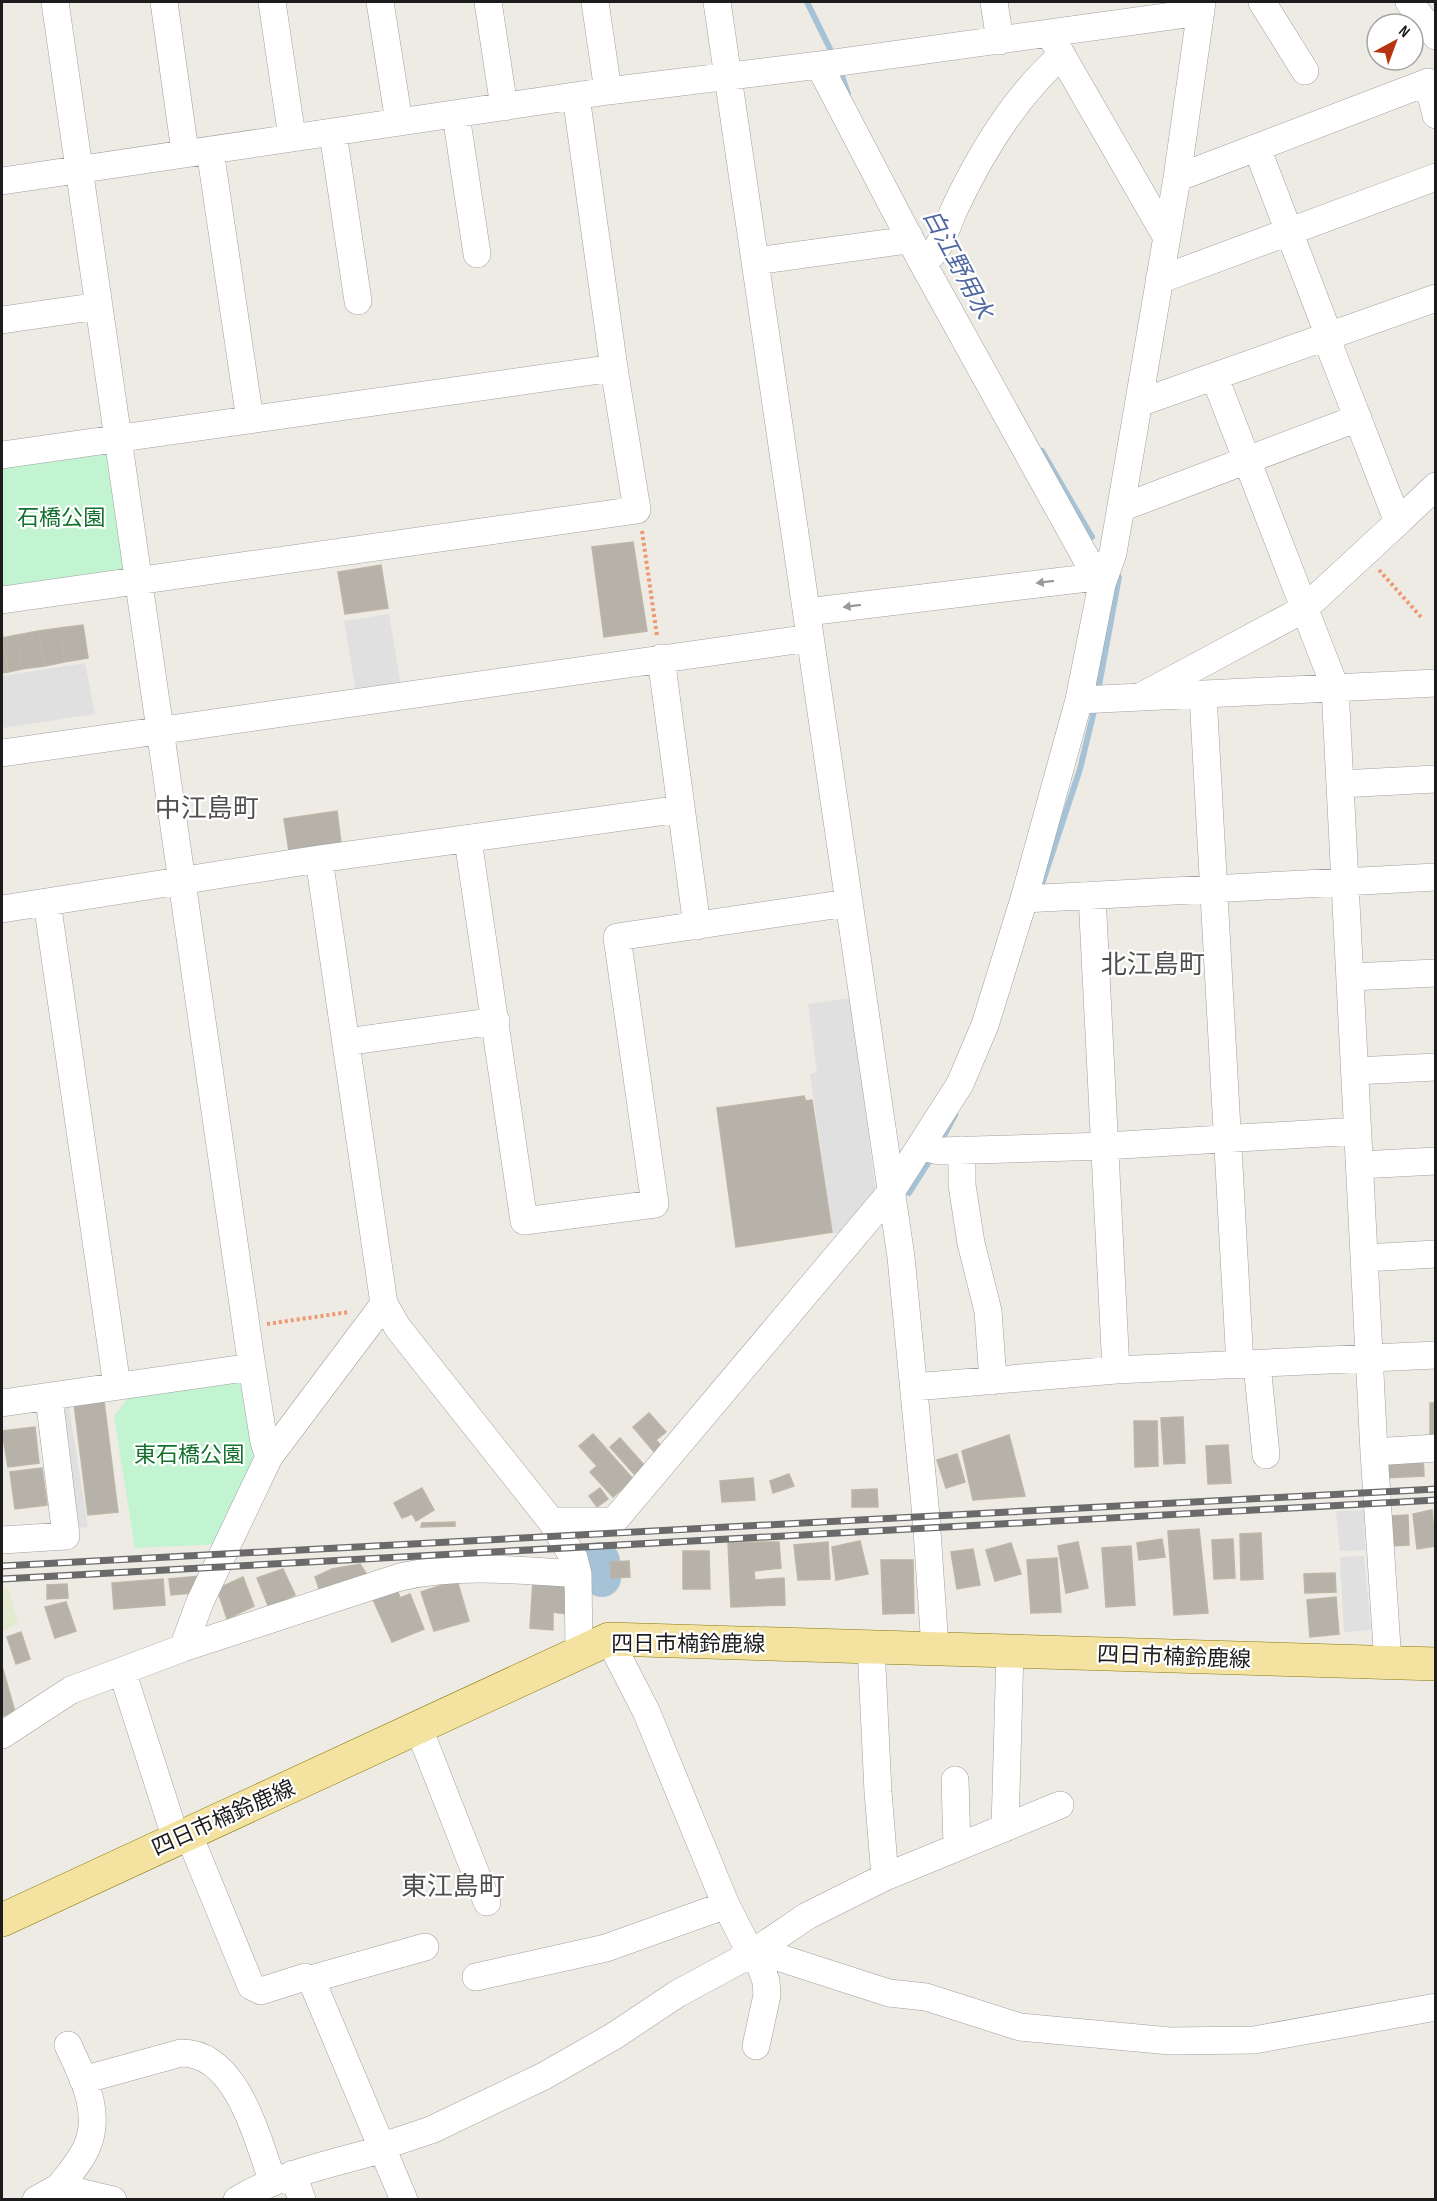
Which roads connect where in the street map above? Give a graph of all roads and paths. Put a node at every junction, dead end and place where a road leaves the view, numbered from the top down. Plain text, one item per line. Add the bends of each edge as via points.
1 (55, 2) edge
2 (164, 2) edge
3 (272, 2) edge
4 (380, 2) edge
5 (488, 2) edge
6 (595, 2) edge
7 (717, 2) edge
8 (994, 2) edge
9 (1262, 2) edge
10 (1408, 2) edge
11 (1202, 7) edge
12 (1436, 36) edge
13 (1000, 40) junction
14 (1056, 44) junction
15 (830, 64) junction
16 (1305, 71) dead end
17 (728, 75) junction
18 (608, 91) junction
19 (576, 96) junction
20 (504, 106) junction
21 (456, 114) junction
22 (1436, 115) edge
23 (399, 122) junction
24 (333, 133) junction
25 (292, 137) junction
26 (1257, 148) junction
27 (198, 151) junction
28 (79, 169) junction
29 (1436, 177) edge
30 (1177, 178) junction
31 (2, 181) edge
32 (1289, 230) junction
33 (909, 236) junction
34 (1166, 236) junction
35 (477, 254) dead end
36 (929, 256) junction
37 (756, 261) junction
38 (1159, 280) junction
39 (1436, 298) edge
40 (358, 301) dead end
41 (99, 306) junction
42 (2, 320) edge
43 (1327, 336) junction
44 (614, 368) junction
45 (1215, 378) junction
46 (1138, 403) junction
47 (1358, 418) junction
48 (250, 420) junction
49 (118, 438) junction
50 (2, 455) edge
51 (1246, 461) junction
52 (1436, 486) edge
53 (1121, 508) junction
54 (637, 510) junction
55 (1398, 522) junction
56 (1364, 554) junction
57 (1104, 576) junction
58 (138, 581) junction
59 (2, 600) edge
60 (1304, 609) junction
61 (1421, 617) dead end
62 (809, 625) junction
63 (659, 648) junction
64 (1436, 683) edge
65 (1335, 687) junction
66 (1203, 695) junction
67 (1140, 697) junction
68 (1090, 700) junction
69 (161, 730) junction
70 (2, 753) edge
71 (1436, 779) edge
72 (1340, 784) junction
73 (681, 809) junction
74 (468, 840) junction
75 (319, 859) junction
76 (1436, 877) edge
77 (183, 881) junction
78 (1344, 882) junction
79 (1214, 888) junction
80 (1092, 895) junction
81 (1024, 899) junction
82 (47, 902) junction
83 (848, 903) junction
84 (2, 909) edge
85 (697, 926) junction
86 (1436, 973) edge
87 (1350, 977) junction
88 (496, 1021) junction
89 (346, 1042) junction
90 (1436, 1067) edge
91 (1355, 1071) junction
92 (1358, 1131) junction
93 (1228, 1139) junction
94 (1105, 1146) junction
95 (939, 1149) junction
96 (1436, 1161) edge
97 (1360, 1165) junction
98 (891, 1192) junction
99 (1436, 1254) edge
100 (1365, 1258) junction
101 (383, 1305) junction
102 (247, 1328) junction
103 (1436, 1356) edge
104 (1371, 1359) junction
105 (1248, 1365) junction
106 (252, 1367) junction
107 (1116, 1370) junction
108 (993, 1381) junction
109 (117, 1386) junction
110 (914, 1388) junction
111 (49, 1397) junction
112 (2, 1403) edge
113 (1436, 1448) edge
114 (1374, 1452) junction
115 (1266, 1455) dead end
116 (269, 1457) junction
117 (551, 1521) junction
118 (2, 1540) edge
119 (578, 1574) junction
120 (609, 1640) junction
121 (871, 1646) junction
122 (183, 1648) junction
123 (935, 1648) junction
124 (1010, 1651) junction
125 (579, 1652) junction
126 (1388, 1663) junction
127 (1436, 1664) edge
128 (122, 1671) junction
129 (420, 1729) junction
130 (2, 1735) edge
131 (955, 1780) dead end
132 (1060, 1805) dead end
133 (1005, 1828) junction
134 (182, 1836) junction
135 (957, 1847) junction
136 (885, 1877) junction
137 (487, 1902) dead end
138 (726, 1905) junction
139 (2, 1920) edge
140 (426, 1947) dead end
141 (751, 1954) junction
142 (476, 1977) dead end
143 (311, 1979) junction
144 (1436, 2007) edge
145 (68, 2045) dead end
146 (756, 2046) dead end
147 (83, 2080) junction
148 (383, 2147) junction
149 (264, 2189) edge
150 (48, 2193) edge
151 (113, 2199) edge
152 (303, 2199) edge
153 (404, 2199) edge

1 - 28 street
2 - 27 street
3 - 25 street
4 - 23 street
5 - 20 street
6 - 18 street
7 - 17 street
8 - 13 street
9 - 16 street
10 - 12 street
11 - 14 street
11 - 30 street
13 - 14 street
13 - 15 street
14 - 34 street
14 - 36 street via 1046,69 1001,126
15 - 17 street
15 - 33 street
17 - 18 street
17 - 37 street
18 - 19 street
19 - 20 street
19 - 44 street
20 - 21 street
21 - 23 street
21 - 35 street
22 - 26 street via 1428,82
23 - 24 street
24 - 25 street
24 - 40 street
25 - 27 street
26 - 30 street
26 - 32 street
27 - 28 street
27 - 48 street
28 - 31 street
28 - 41 street
29 - 32 street
30 - 34 street
32 - 38 street
32 - 43 street
33 - 36 street
33 - 37 street via 900,241
34 - 38 street
36 - 57 street via 1087,560
37 - 62 street
38 - 46 street
39 - 43 street
41 - 42 street
41 - 49 street
43 - 45 street
43 - 47 street
44 - 48 street
44 - 54 street
45 - 46 street
45 - 51 street
46 - 53 street
47 - 51 street
47 - 55 street
48 - 49 street
49 - 50 street
49 - 58 street
51 - 53 street
51 - 60 street
52 - 55 street
53 - 57 street via 1113,553
54 - 58 street
54 - 63 path
55 - 56 street
56 - 60 street
56 - 61 path
57 -> 62 street
57 - 68 street
58 - 59 street
58 - 69 street
60 - 65 street
60 - 67 street
62 - 63 street
62 - 83 street
63 - 69 street
63 - 73 street
64 - 65 street
65 - 66 street
65 - 72 street
66 - 67 street
66 - 79 street
67 - 68 street
68 - 81 street
69 - 70 street
69 - 77 street
71 - 72 street
72 - 78 street
73 - 74 street
73 - 85 street
74 - 75 street
74 - 88 street
75 - 77 street
75 - 89 street
76 - 78 street
77 - 82 street
77 - 102 street
78 - 79 street
78 - 87 street
79 - 80 street
79 - 93 street
80 - 81 street
80 - 94 street
81 - 95 street via 985,1025
82 - 84 street
82 - 109 street
83 - 85 street
83 - 98 street
85 - 88 street via 617,937 655,1204 524,1221
86 - 87 street
87 - 91 street
88 - 89 street
89 - 101 street
90 - 91 street
91 - 92 street
92 - 93 street
92 - 97 street
93 - 94 street
93 - 105 street
94 - 95 street
94 - 107 street
95 - 98 street
95 - 108 street via 962,1185 988,1311
96 - 97 street
97 - 100 street
98 - 110 street
98 - 117 street via 614,1521
99 - 100 street
100 - 104 street
101 - 102 path
101 - 116 street
101 - 117 street
102 - 106 street
103 - 104 street
104 - 105 street
104 - 114 street
105 - 107 street
105 - 115 street
106 - 109 street
106 - 116 street
107 - 108 street
108 - 110 street
109 - 111 street
110 - 123 street
111 - 112 street
111 - 118 street via 66,1536
113 - 114 street
114 - 126 street
116 - 122 street via 200,1602
117 - 119 street via 574,1558
119 - 122 street via 486,1568 421,1572
119 - 125 street
120 - 121 main road, 四日市楠鈴鹿線
120 - 125 main road, 四日市楠鈴鹿線
120 - 138 street via 646,1711
121 - 123 main road, 四日市楠鈴鹿線
121 - 136 street
122 - 128 street
123 - 124 main road, 四日市楠鈴鹿線
124 - 126 main road, 四日市楠鈴鹿線
124 - 133 street
125 - 129 main road, 四日市楠鈴鹿線
126 - 127 main road, 四日市楠鈴鹿線
128 - 130 street via 52,1699
128 - 134 street
129 - 134 main road, 四日市楠鈴鹿線
129 - 137 street
131 - 135 street
132 - 133 street
133 - 135 street
134 - 139 main road, 四日市楠鈴鹿線
134 - 143 street via 251,1986 261,1991 305,1977
135 - 136 street
136 - 141 street via 807,1916
138 - 141 street
138 - 142 street via 606,1948
140 - 143 street
141 - 144 street via 768,1954 889,1993 926,1997 1020,2027 1170,2042 1254,2040
141 - 146 street via 760,1965 767,1995
141 - 148 street via 677,1994 544,2076 431,2130
143 - 148 street
145 - 147 street
147 - 149 street via 181,2053 205,2057 222,2071 239,2094
147 - 150 street via 92,2121 88,2143
148 - 149 street
148 - 153 street
149 - 152 street
150 - 151 street

